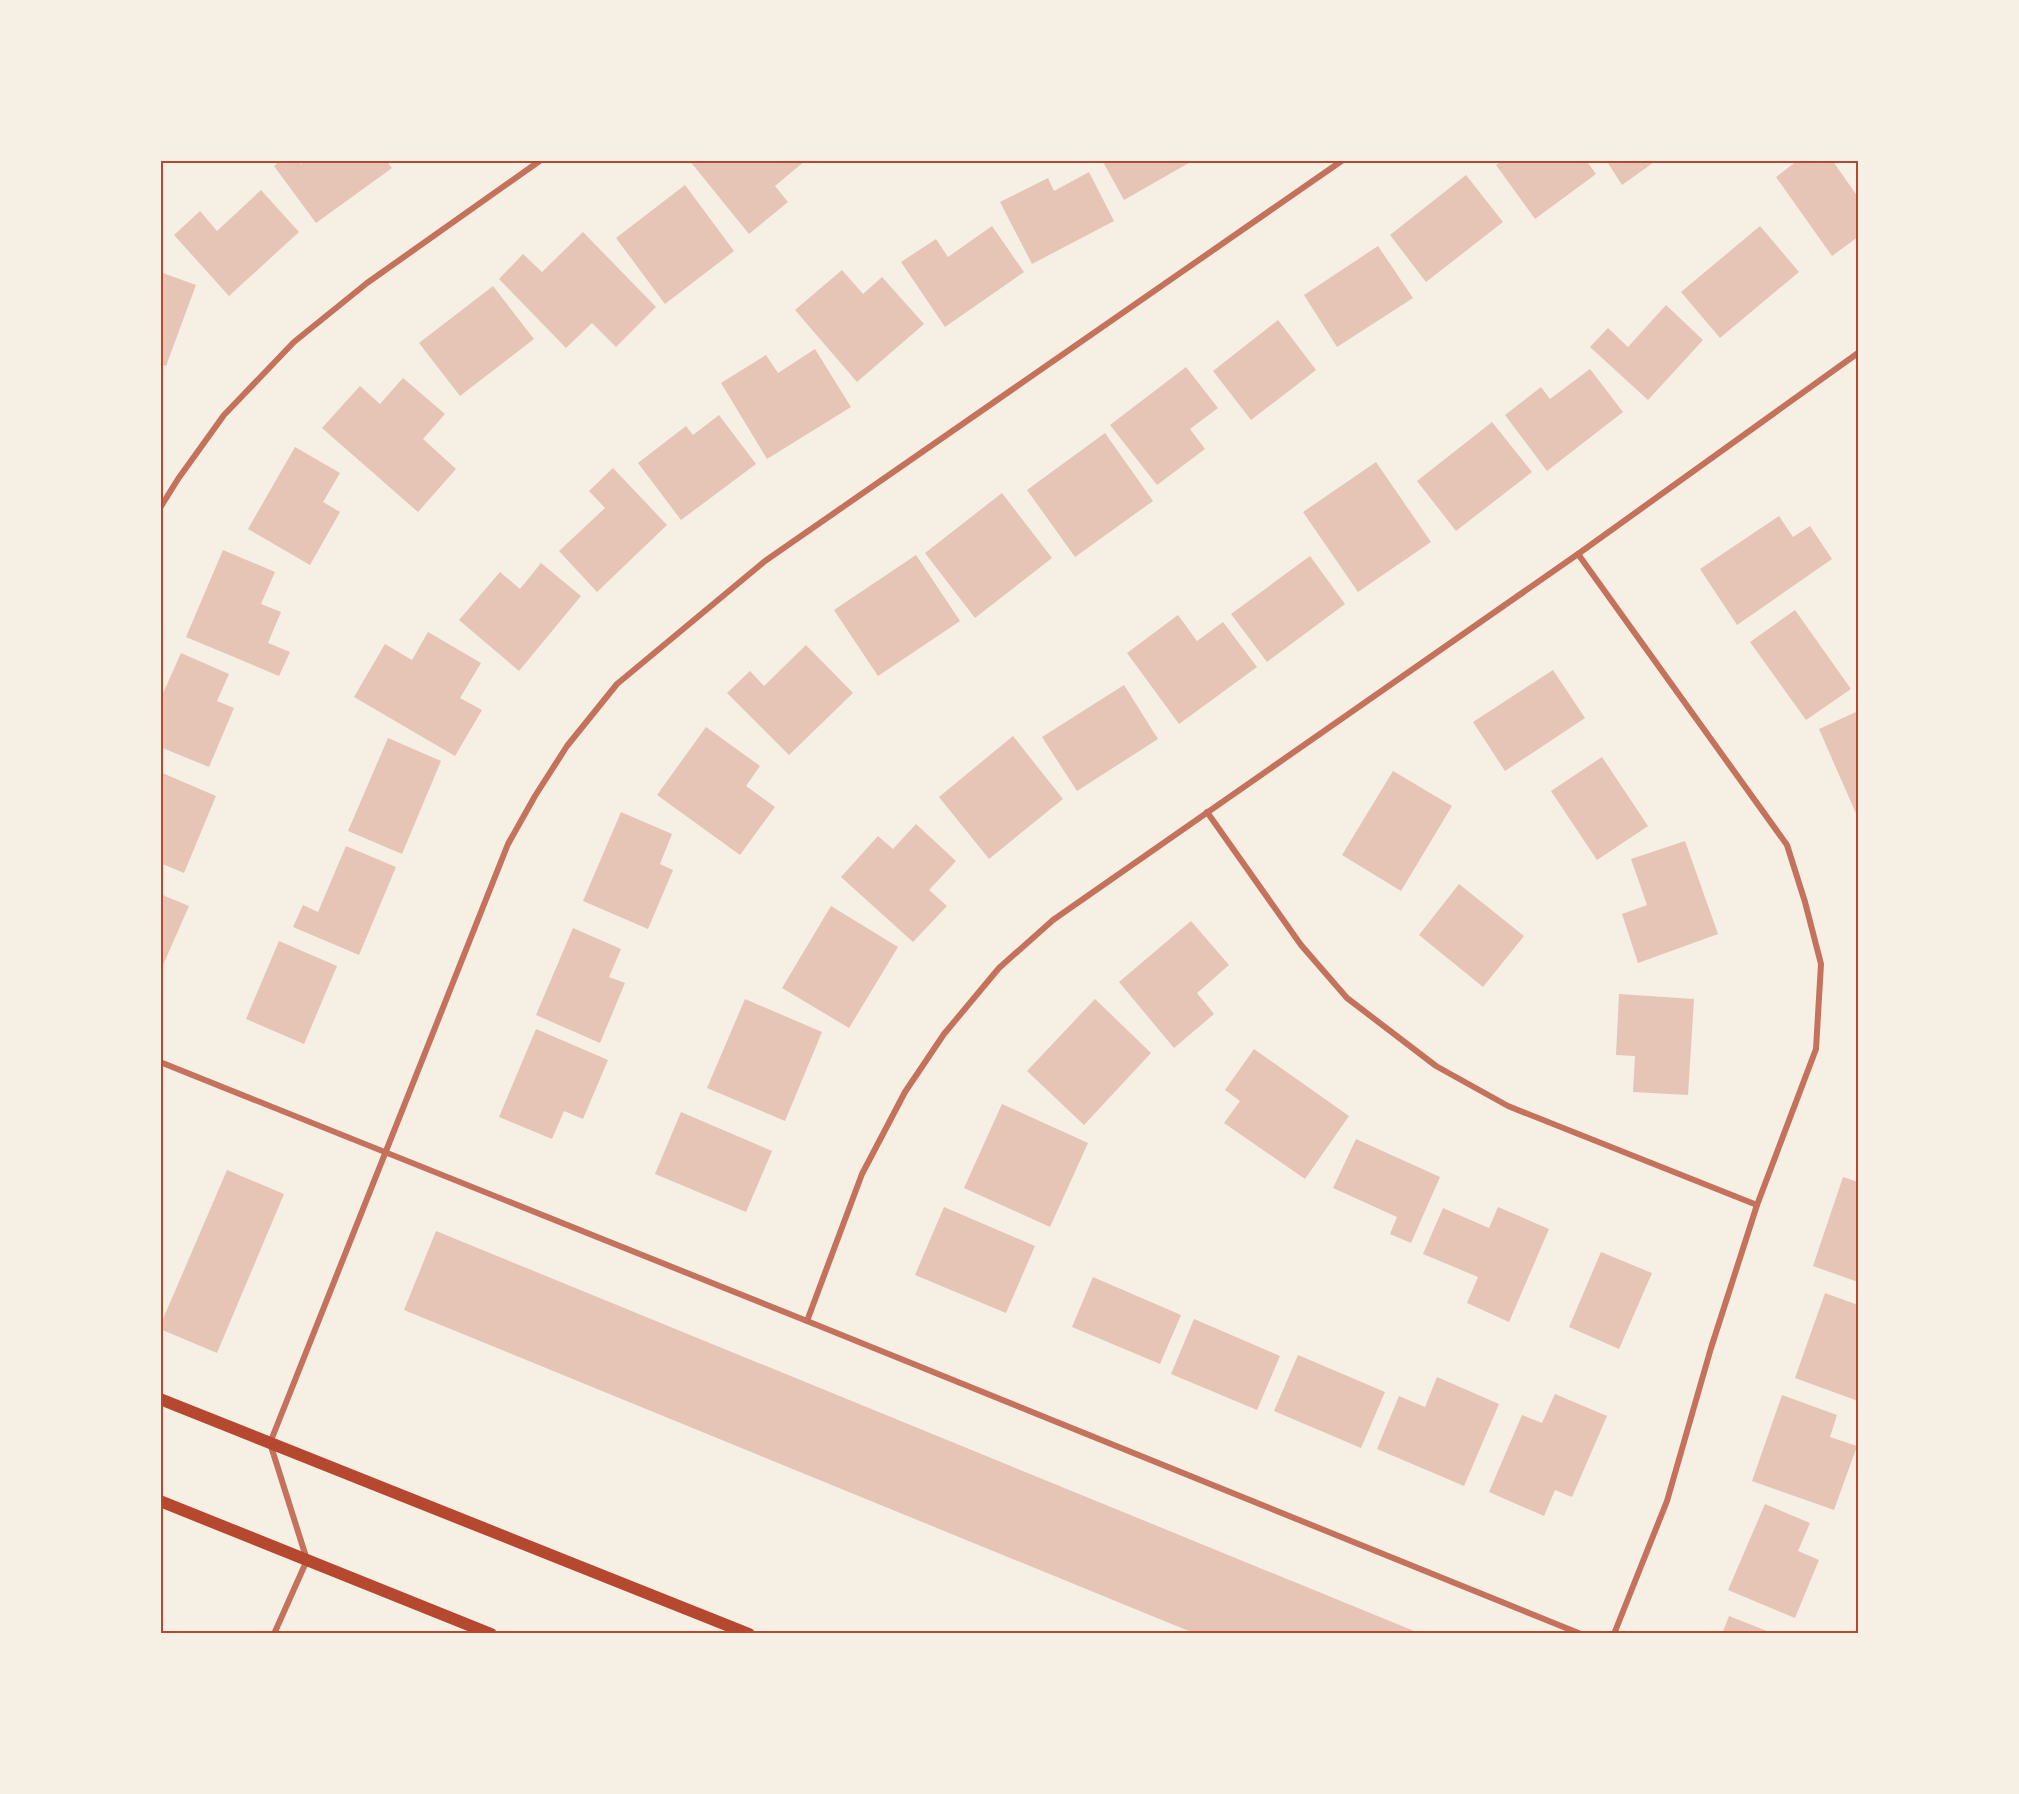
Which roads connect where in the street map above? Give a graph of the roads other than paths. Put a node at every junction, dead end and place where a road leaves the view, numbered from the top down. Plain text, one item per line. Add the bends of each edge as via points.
1 (541, 160) edge
2 (1343, 160) edge
3 (1858, 353) edge
4 (160, 508) edge
5 (1578, 554) junction
6 (1207, 812) junction
7 (160, 1062) edge
8 (385, 1152) junction
9 (1757, 1206) junction
10 (807, 1320) junction
11 (160, 1399) edge
12 (270, 1443) junction
13 (160, 1501) edge
14 (307, 1560) junction
15 (274, 1634) edge
16 (491, 1634) edge
17 (749, 1634) edge
18 (1581, 1634) edge
19 (1614, 1634) edge

1 - 4 street via 367,283 294,342 224,415
2 - 8 street via 765,561 617,684 567,746 508,844
3 - 5 street
5 - 6 street
5 - 9 street via 1787,845 1805,902 1821,964 1816,1049
6 - 9 street via 1302,945 1347,998 1436,1066 1509,1106
6 - 10 street via 1053,920 999,968 944,1034 905,1092 862,1174
7 - 8 street
8 - 10 street
8 - 12 street
9 - 19 street via 1667,1501
10 - 18 street
11 - 12 main road
12 - 14 street
12 - 17 main road
13 - 14 main road
14 - 15 street
14 - 16 main road

